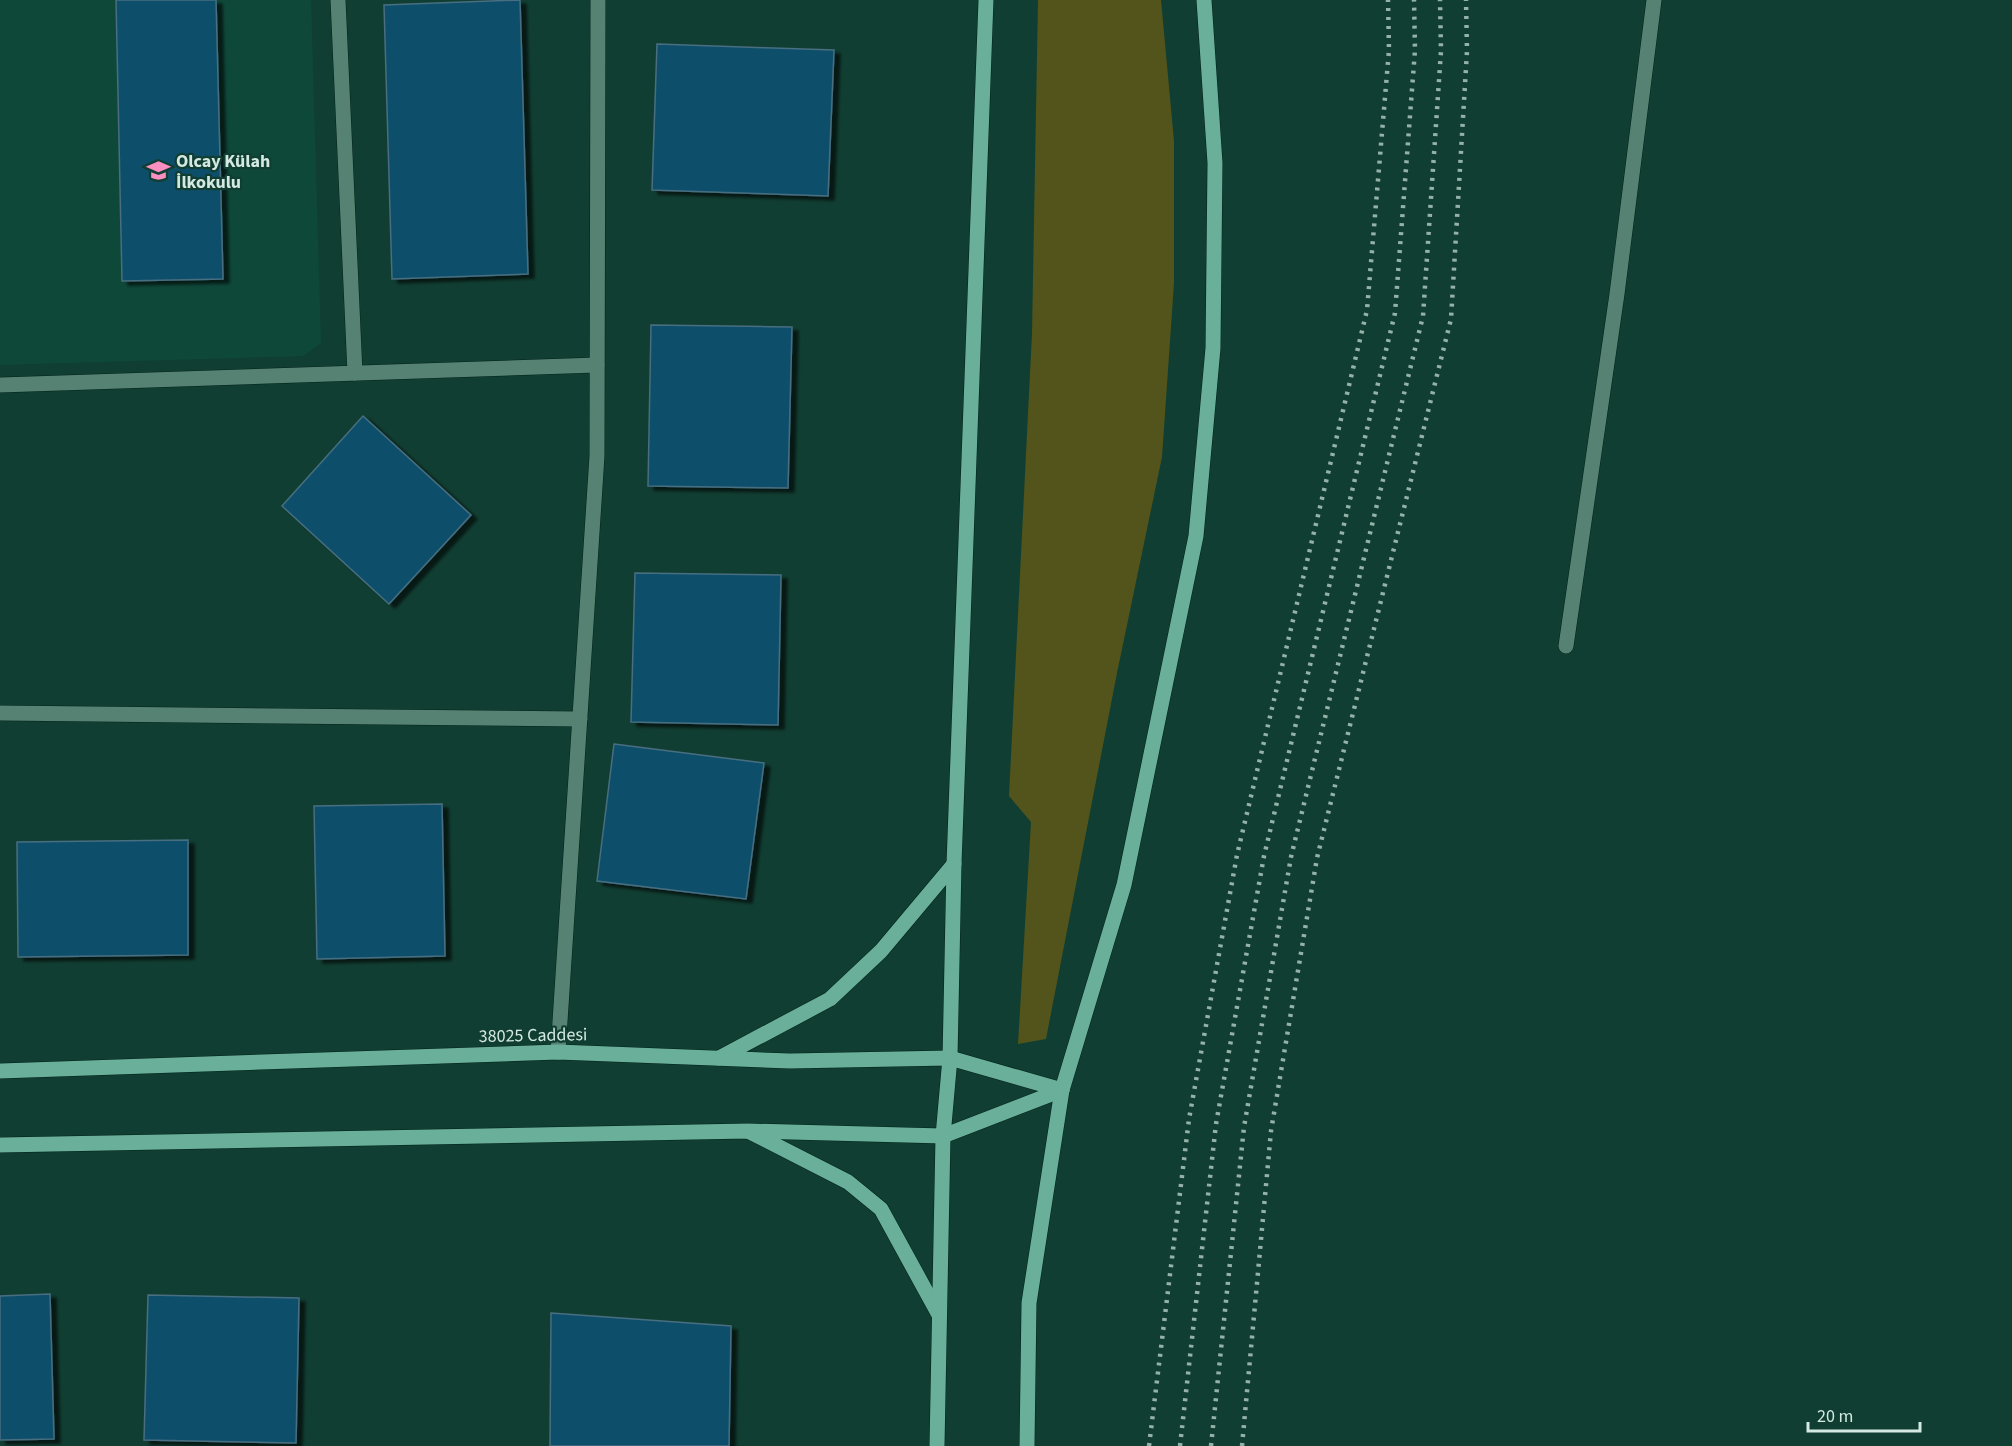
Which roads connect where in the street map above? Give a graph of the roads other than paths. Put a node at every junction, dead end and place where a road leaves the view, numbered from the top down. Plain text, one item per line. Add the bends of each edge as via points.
1 (338, 0) edge
2 (598, 0) edge
3 (977, 0) edge
4 (986, 0) edge
5 (1204, 0) edge
6 (1654, 0) edge
7 (985, 24) junction
8 (597, 364) junction
9 (355, 373) junction
10 (0, 385) edge
11 (1566, 646) dead end
12 (0, 713) edge
13 (580, 719) junction
14 (954, 864) junction
15 (558, 1052) junction
16 (950, 1058) junction
17 (718, 1059) junction
18 (0, 1071) edge
19 (1062, 1090) junction
20 (748, 1131) junction
21 (943, 1136) junction
22 (0, 1145) edge
23 (940, 1316) junction
24 (937, 1446) edge
25 (1027, 1446) edge

1 - 9 street
2 - 8 street
3 - 7 street
4 - 7 main road
5 - 19 main road via 1215,163 1213,348 1196,536 1124,885
6 - 11 street via 1617,294
7 - 14 main road
8 - 9 street
8 - 13 street via 597,456
9 - 10 street
12 - 13 street
13 - 15 street
14 - 16 main road
14 - 17 main road via 881,951 830,999
15 - 17 main road, 38025 Caddesi
15 - 18 main road, 38025 Caddesi
16 - 17 main road, 38025 Caddesi
16 - 19 main road, 38025 Caddesi
16 - 21 main road
19 - 21 main road
19 - 25 main road via 1029,1303
20 - 21 main road
20 - 22 main road
20 - 23 main road via 848,1182 881,1209
21 - 23 main road
23 - 24 main road

